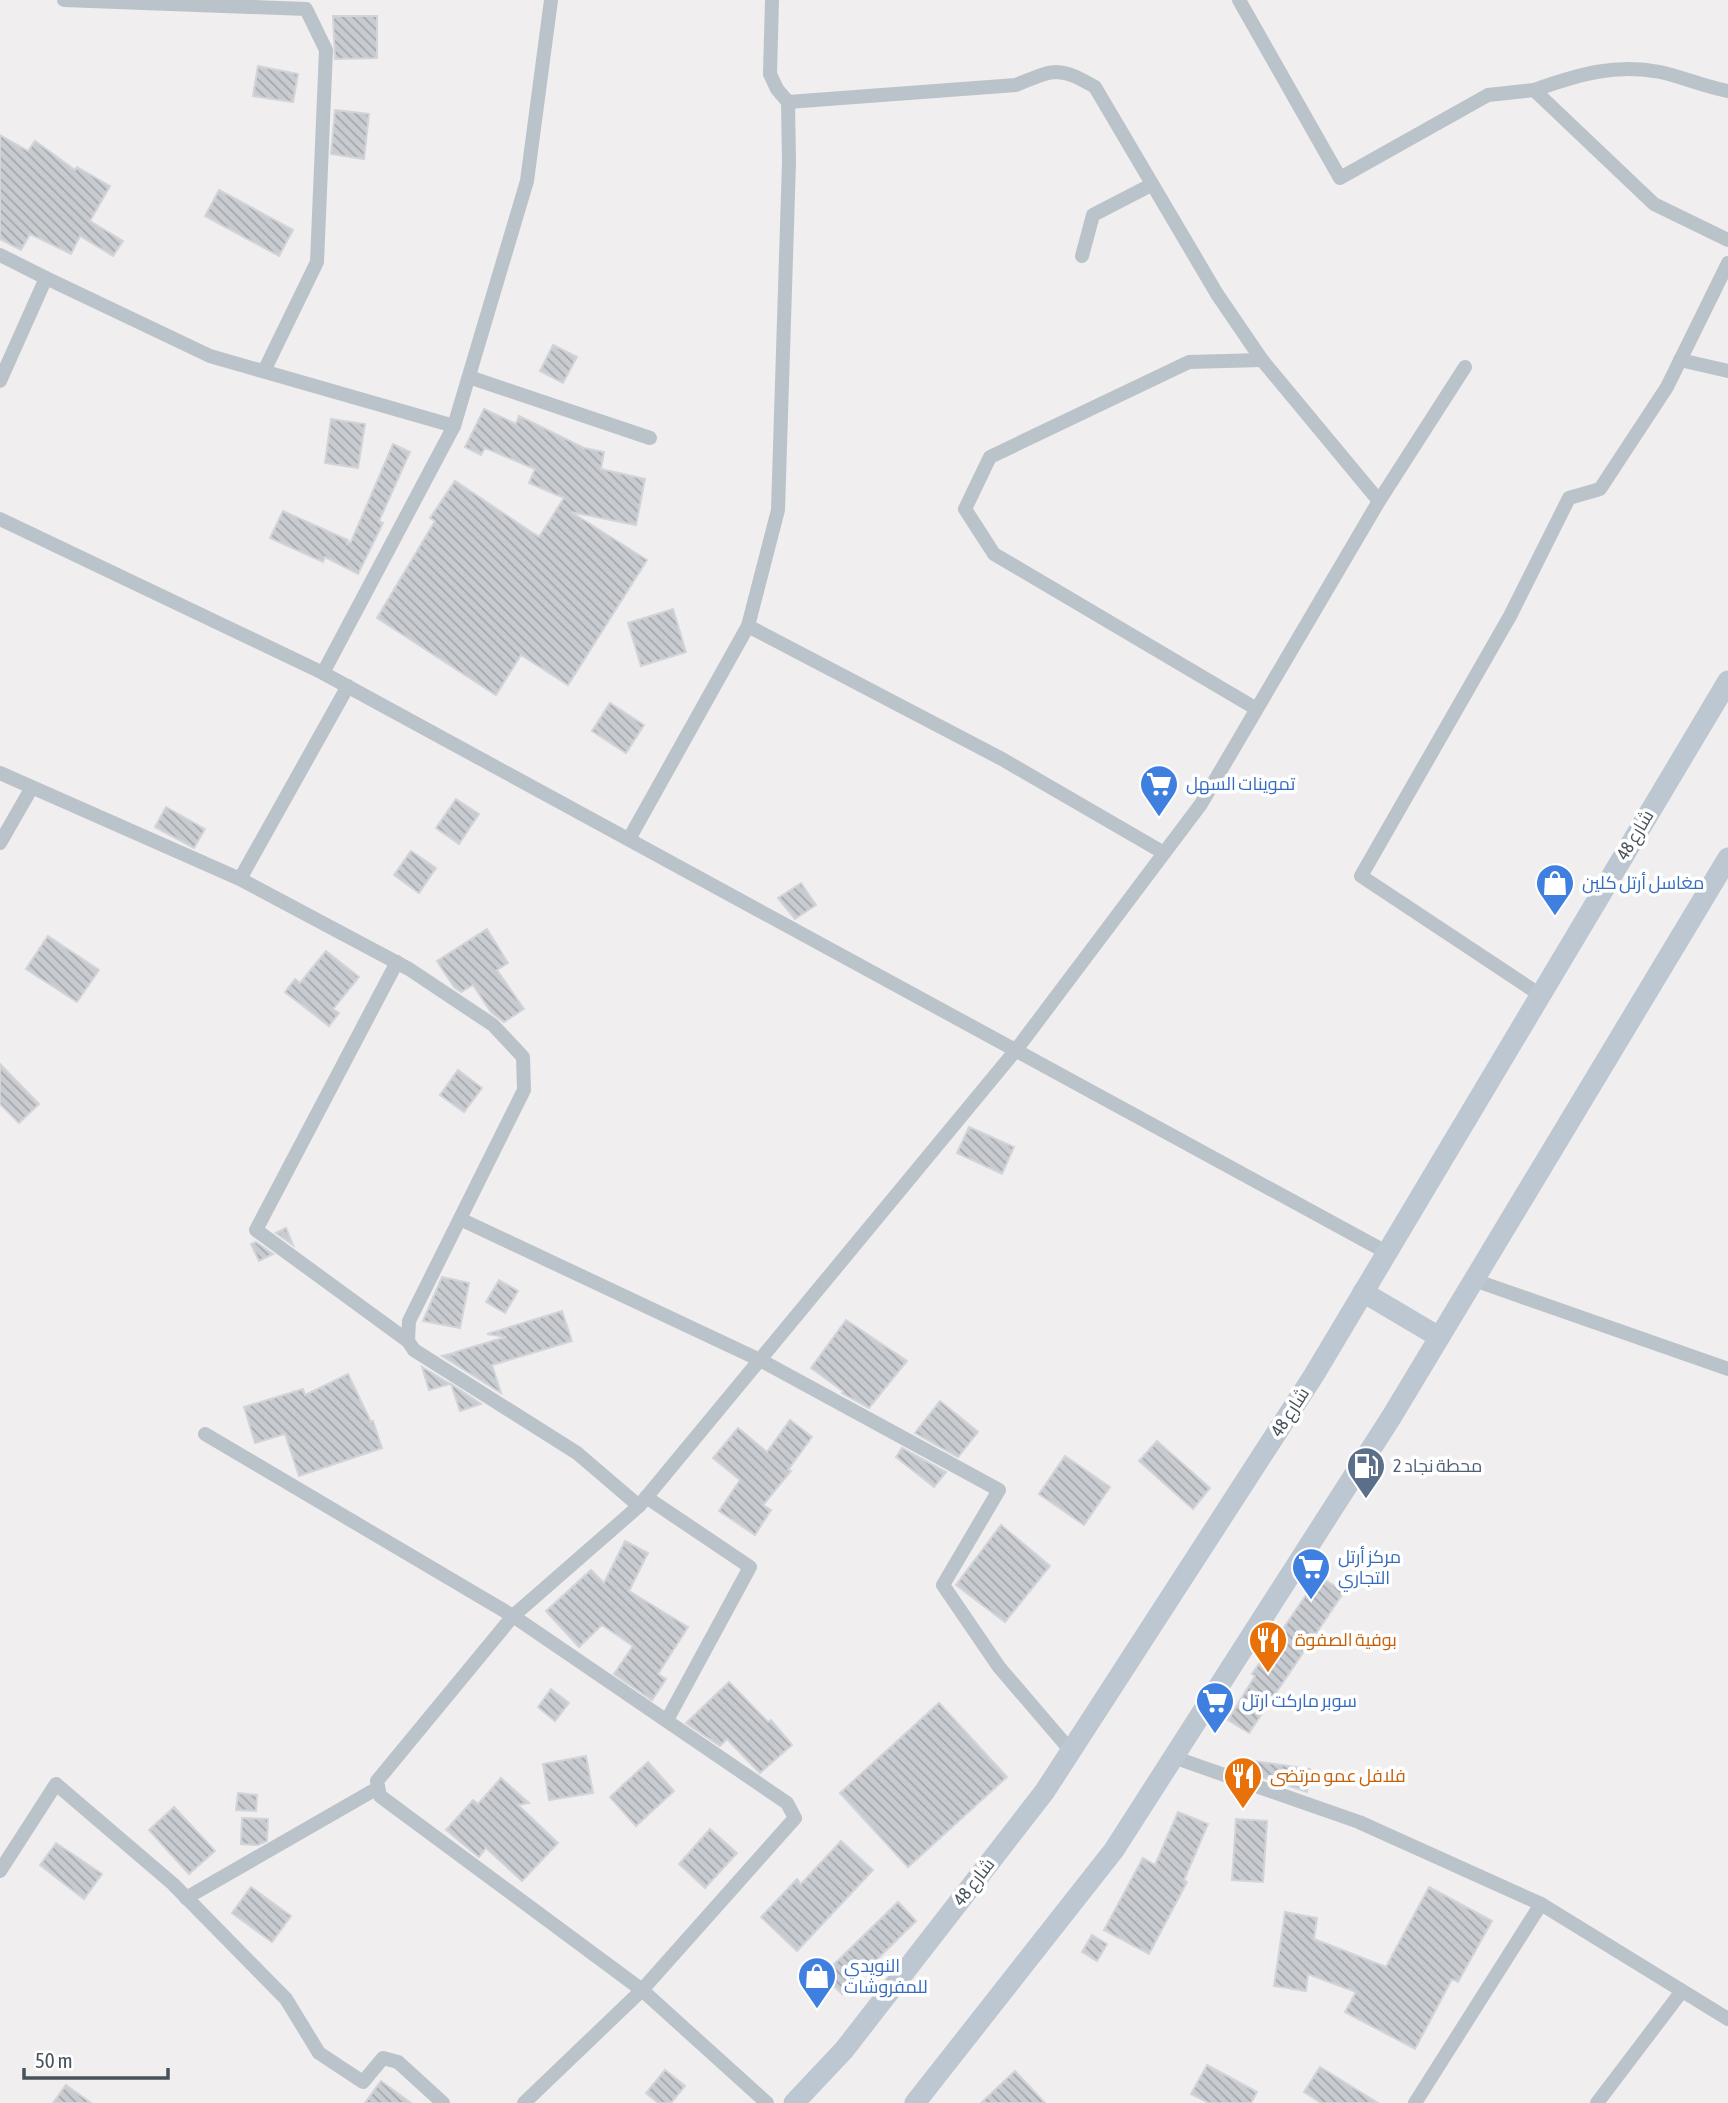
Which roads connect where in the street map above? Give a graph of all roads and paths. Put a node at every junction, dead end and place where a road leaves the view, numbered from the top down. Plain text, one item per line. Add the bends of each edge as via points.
1 (64, 0) edge
2 (551, 0) edge
3 (772, 0) edge
4 (1239, 0) edge
5 (1534, 90) junction
6 (1728, 91) edge
7 (788, 102) junction
8 (1151, 185) junction
9 (1728, 240) edge
10 (0, 255) edge
11 (1082, 256) dead end
12 (1728, 263) edge
13 (47, 278) junction
14 (1262, 360) junction
15 (1680, 360) junction
16 (1465, 367) dead end
17 (1728, 371) edge
18 (264, 372) junction
19 (469, 376) junction
20 (0, 381) edge
21 (454, 426) junction
22 (650, 439) dead end
23 (1380, 502) junction
24 (0, 519) edge
25 (748, 626) junction
26 (323, 673) junction
27 (1728, 681) edge
28 (348, 686) junction
29 (1255, 708) junction
30 (0, 773) edge
31 (31, 789) junction
32 (629, 839) junction
33 (0, 843) edge
34 (1164, 853) junction
35 (1728, 858) edge
36 (240, 879) junction
37 (397, 962) junction
38 (1539, 994) junction
39 (1016, 1050) junction
40 (460, 1219) junction
41 (1387, 1252) junction
42 (1474, 1280) junction
43 (1363, 1292) junction
44 (1439, 1337) junction
45 (408, 1341) junction
46 (760, 1360) junction
47 (1728, 1368) edge
48 (205, 1434) dead end
49 (642, 1502) junction
50 (513, 1616) junction
51 (667, 1720) junction
52 (1071, 1751) junction
53 (1174, 1757) junction
54 (376, 1788) junction
55 (0, 1871) edge
56 (186, 1898) junction
57 (1541, 1903) junction
58 (642, 1990) junction
59 (1682, 1991) junction
60 (1728, 2020) edge
61 (443, 2103) edge
62 (524, 2103) edge
63 (767, 2103) edge
64 (794, 2103) edge
65 (915, 2103) edge
66 (1415, 2103) edge
67 (1597, 2103) edge

1 - 18 street via 306,9 326,50 317,262
2 - 19 street via 527,181
3 - 7 street via 770,74
4 - 5 street via 1340,178 1488,95
5 - 6 street via 1583,73 1621,67 1661,72
5 - 9 street via 1654,204
7 - 8 street via 1017,85 1067,71 1096,86
7 - 25 street via 778,510
8 - 11 street via 1093,215
8 - 14 street
10 - 13 street
12 - 15 street
13 - 18 street via 211,356
13 - 20 street
14 - 23 street
14 - 29 street via 1189,362 990,457 965,509 994,554
15 - 17 street
15 - 38 street via 1600,489 1569,498 1510,616 1360,876
16 - 23 street
18 - 21 street
19 - 21 street
19 - 22 street
21 - 26 street
23 - 29 street
24 - 26 street
25 - 32 street
25 - 34 street via 1002,759
26 - 28 street
27 - 38 main road, شارع 48
28 - 32 street
28 - 36 street
29 - 34 street via 1201,803
30 - 31 street
31 - 33 street
31 - 36 street
32 - 39 street
34 - 39 street
35 - 42 main road
36 - 37 street
37 - 40 street via 493,1025 523,1057 524,1090
37 - 45 street via 257,1230
38 - 41 main road, شارع 48
39 - 41 street
39 - 46 street
40 - 45 street via 410,1321
40 - 46 street
41 - 43 main road, شارع 48
42 - 44 main road
42 - 47 street
43 - 44 main road
43 - 52 main road, شارع 48
44 - 53 main road
45 - 49 street via 415,1350 577,1453
46 - 49 street
46 - 52 street via 999,1490 943,1585 999,1667
48 - 50 street
49 - 50 street
49 - 51 street via 750,1567
50 - 51 street
50 - 54 street via 377,1781
51 - 58 street via 787,1803 795,1818
52 - 64 main road, شارع 48 via 844,2050
53 - 57 street via 1359,1822
53 - 65 main road via 1114,1850
54 - 56 street
54 - 58 street via 380,1796
55 - 56 street via 56,1784
56 - 61 street via 286,1999 319,2053 363,2082 383,2058 398,2062
57 - 59 street
57 - 66 street
58 - 62 street
58 - 63 street
59 - 60 street
59 - 67 street

